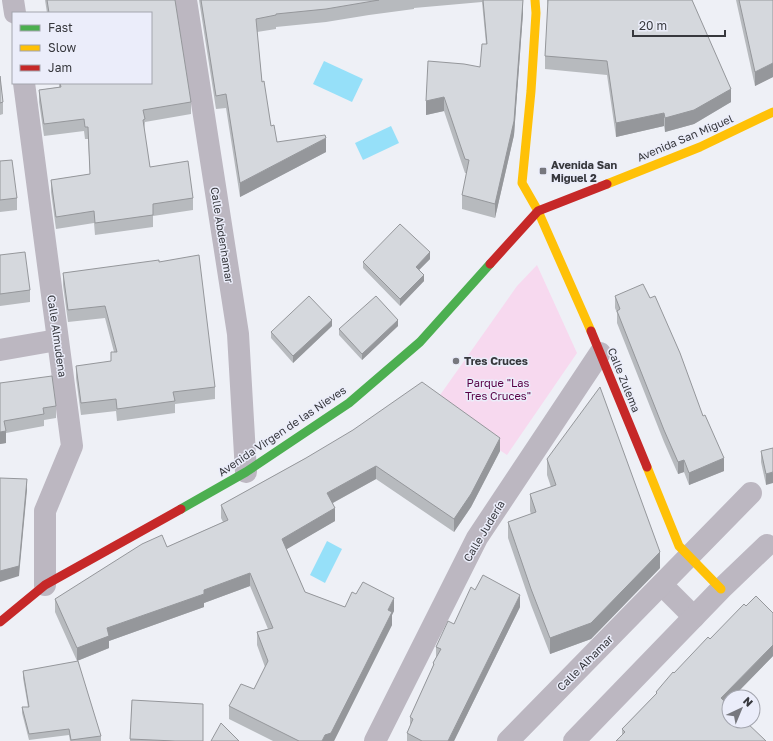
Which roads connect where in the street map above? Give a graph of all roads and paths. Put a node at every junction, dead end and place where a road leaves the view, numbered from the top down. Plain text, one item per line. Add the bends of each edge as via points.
1 (13, 0) edge
2 (186, 0) edge
3 (535, 0) edge
4 (15, 12) edge
5 (24, 84) edge
6 (773, 112) edge
7 (538, 211) junction
8 (57, 340) junction
9 (0, 350) edge
10 (600, 353) junction
11 (246, 472) junction
12 (751, 493) dead end
13 (767, 545) dead end
14 (689, 557) junction
15 (662, 585) junction
16 (45, 586) junction
17 (721, 589) junction
18 (694, 617) junction
19 (0, 622) edge
20 (375, 741) edge
21 (508, 741) edge
22 (574, 741) edge

1 - 4 street
2 - 11 street, Calle Abdenhamar via 238,334
3 - 7 street, Calle Zulema via 522,184
5 - 8 street, Calle Almudena
6 - 7 street, Avenida San Miguel via 700,147
7 - 10 street, Calle Zulema
7 - 11 street, Avenida Virgen de las Nieves via 420,342 349,403
8 - 9 street
8 - 16 street, Calle Almudena via 72,446 45,511
10 - 14 street, Calle Zulema via 679,546
10 - 20 street, Calle Judería via 477,538
11 - 16 street, Avenida Virgen de las Nieves
12 - 14 street, Calle Alhamar
13 - 17 street
14 - 15 street, Calle Alhamar
14 - 17 street
15 - 18 street
15 - 21 street, Calle Alhamar
16 - 19 street, Avenida Virgen de las Nieves
17 - 18 street
18 - 22 street

